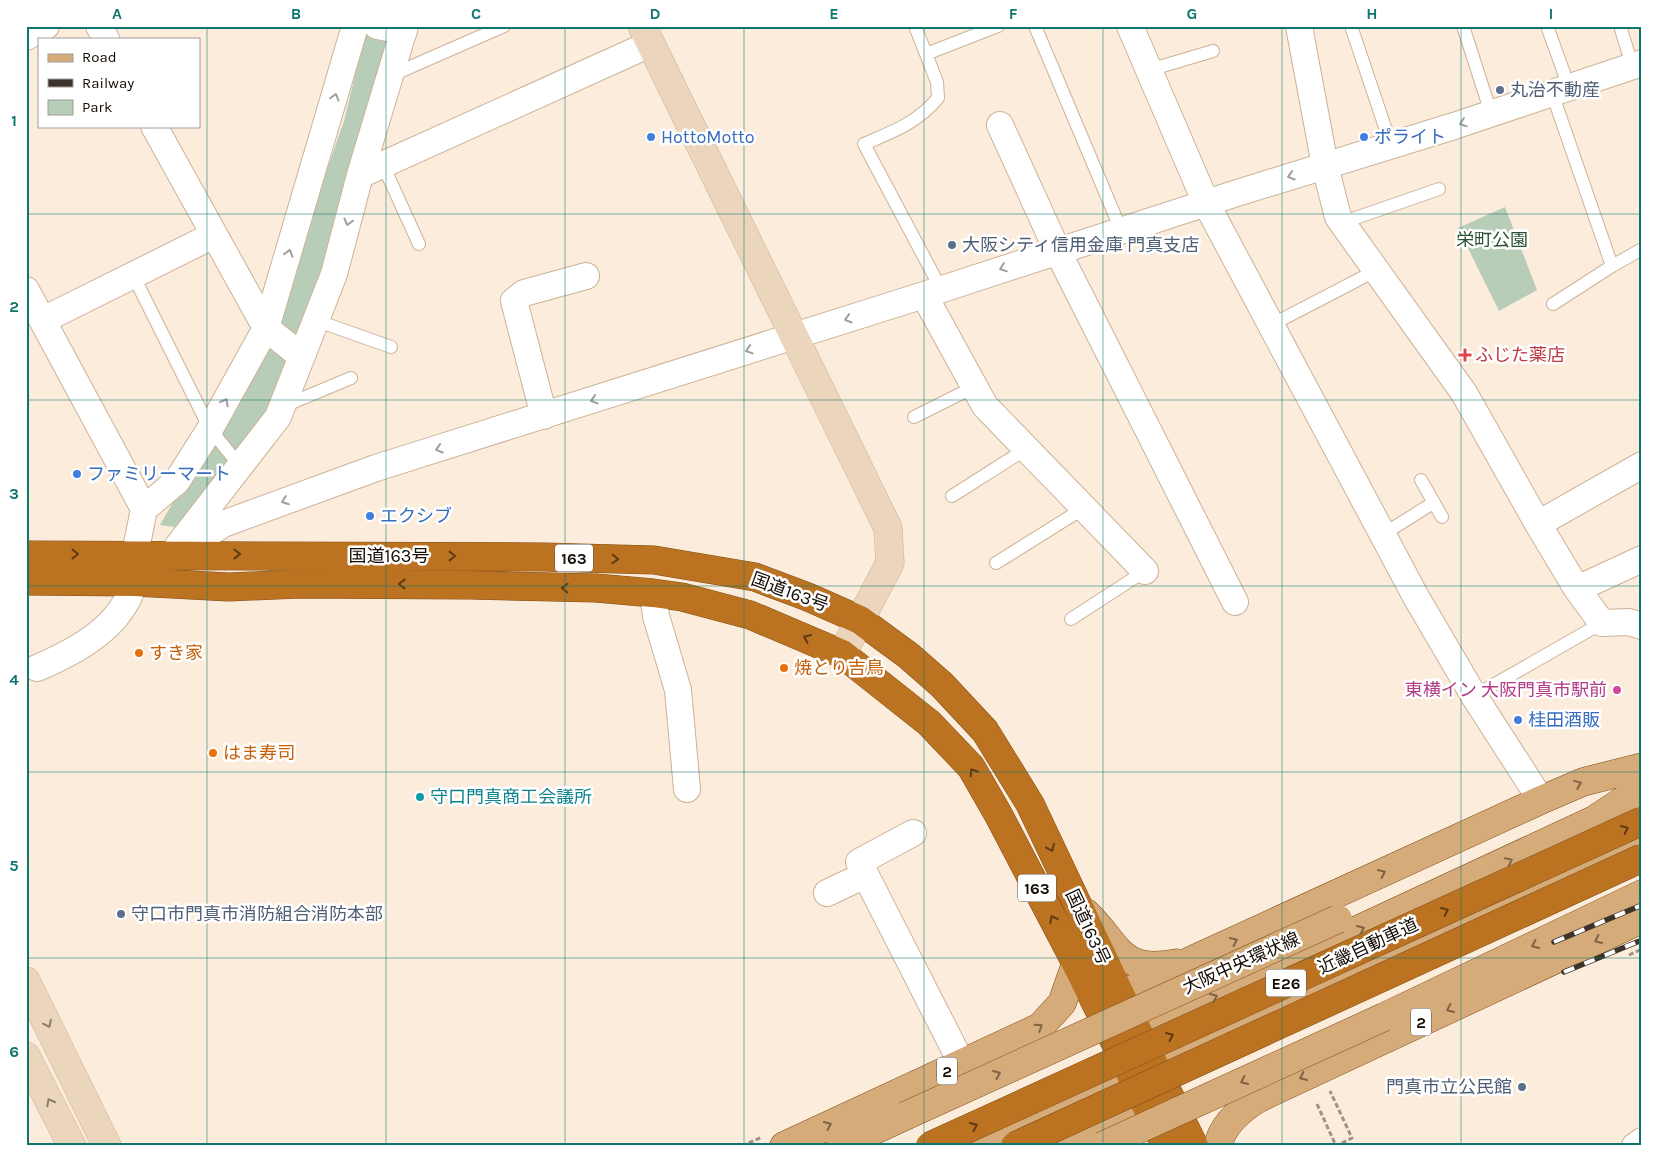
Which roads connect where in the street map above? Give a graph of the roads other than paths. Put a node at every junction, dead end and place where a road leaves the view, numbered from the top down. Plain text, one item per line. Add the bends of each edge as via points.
1 (46, 26) edge
2 (99, 26) edge
3 (355, 26) edge
4 (377, 26) edge
5 (504, 26) edge
6 (915, 26) edge
7 (998, 26) edge
8 (1035, 26) edge
9 (1130, 26) edge
10 (1299, 26) edge
11 (1351, 26) edge
12 (1463, 26) edge
13 (1547, 26) edge
14 (1620, 26) edge
15 (404, 28) edge
16 (646, 35) edge
17 (26, 37) edge
18 (105, 38) edge
19 (1213, 51) dead end
20 (926, 54) junction
21 (1637, 64) edge
22 (1149, 70) junction
23 (390, 75) junction
24 (1560, 90) junction
25 (1491, 114) junction
26 (1000, 124) dead end
27 (155, 128) edge
28 (1392, 145) junction
29 (1325, 166) junction
30 (372, 170) junction
31 (1439, 190) dead end
32 (1206, 203) junction
33 (1341, 223) junction
34 (1121, 230) junction
35 (214, 235) junction
36 (419, 244) dead end
37 (1057, 250) junction
38 (1642, 250) edge
39 (1612, 266) junction
40 (1375, 271) junction
41 (133, 275) junction
42 (586, 276) dead end
43 (26, 290) edge
44 (933, 292) junction
45 (1553, 304) dead end
46 (44, 320) junction
47 (315, 320) junction
48 (1271, 325) junction
49 (266, 328) junction
50 (795, 336) junction
51 (391, 347) dead end
52 (301, 356) junction
53 (351, 378) dead end
54 (974, 387) junction
55 (282, 407) junction
56 (544, 416) junction
57 (914, 417) dead end
58 (210, 429) junction
59 (1026, 449) junction
60 (1642, 465) edge
61 (240, 466) junction
62 (1421, 480) dead end
63 (952, 496) dead end
64 (1433, 503) junction
65 (1084, 508) junction
66 (144, 509) junction
67 (1442, 517) dead end
68 (1538, 524) junction
69 (1382, 535) junction
70 (135, 554) junction
71 (26, 555) edge
72 (175, 555) junction
73 (1642, 559) edge
74 (996, 563) dead end
75 (1145, 571) joint
76 (26, 581) edge
77 (134, 582) junction
78 (1577, 589) junction
79 (653, 593) junction
80 (1235, 602) dead end
81 (1071, 619) dead end
82 (860, 620) junction
83 (1602, 623) junction
84 (1642, 626) edge
85 (842, 654) junction
86 (38, 668) dead end
87 (1474, 696) junction
88 (1642, 768) edge
89 (1642, 779) edge
90 (1642, 788) edge
91 (688, 789) dead end
92 (1541, 800) junction
93 (1642, 821) edge
94 (913, 834) dead end
95 (1642, 846) edge
96 (1642, 858) edge
97 (865, 875) junction
98 (827, 893) dead end
99 (1642, 894) edge
100 (1078, 905) junction
101 (1640, 924) edge
102 (1190, 961) junction
103 (1076, 962) junction
104 (26, 981) edge
105 (1109, 1001) junction
106 (1126, 1037) junction
107 (26, 1056) edge
108 (962, 1064) junction
109 (1142, 1069) junction
110 (1156, 1096) junction
111 (1172, 1141) edge
112 (1642, 1141) edge
113 (72, 1146) edge
114 (107, 1146) edge
115 (784, 1146) edge
116 (840, 1146) edge
117 (930, 1146) edge
118 (973, 1146) edge
119 (1015, 1146) edge
120 (1049, 1146) edge
121 (1102, 1146) edge
122 (1218, 1146) edge
123 (1635, 1146) edge

1 - 17 street
2 - 18 street
49 -> 3 street
4 - 15 street
5 - 23 lane
6 - 20 lane
7 - 20 lane
8 - 34 lane
9 - 22 street
10 - 29 street
11 - 28 lane
12 - 25 lane
13 - 24 lane
14 - 21 lane
15 - 23 street
16 - 30 street
16 - 50 street
19 - 22 lane
20 - 44 lane via 937,82 938,98 923,115 864,144
21 - 24 street
22 - 32 street
23 - 30 street
24 - 25 street
24 - 39 lane
25 -> 28 street
26 - 37 street
27 - 35 street
28 - 29 street
29 -> 32 street
29 - 33 street
30 - 36 lane
30 -> 47 street
31 - 33 lane
32 - 34 street
32 - 48 street
33 - 40 street
34 - 37 street
35 - 41 street
35 - 49 street
37 -> 44 street
37 - 80 street
38 - 39 lane
39 - 45 lane
40 - 48 lane
40 - 68 street via 1464,393
41 - 46 street
41 - 58 lane
42 - 56 street via 524,293 514,301
43 - 46 street
44 -> 50 street
44 - 54 street
46 - 66 street
47 - 51 lane
47 - 52 street
48 - 69 street
49 - 52 street
58 -> 49 street
50 -> 56 street
50 - 82 street via 888,528 890,564
52 - 55 street
53 - 55 lane
54 - 57 lane
54 - 59 street via 984,406
55 - 61 street
56 -> 72 street via 376,468 223,524
58 - 61 lane
58 - 66 street via 177,481
59 - 63 lane
59 - 65 street
60 - 68 street
61 - 72 street
62 - 64 lane
64 - 67 lane
64 - 69 lane
65 - 74 lane
65 - 75 street
66 - 70 street
68 - 78 street
69 - 87 street
71 -> 70 highway, 国道163号 / 163
70 - 72 highway, 国道163号 / 163
72 -> 82 highway, 国道163号 / 163 via 654,560 755,577
73 - 78 street
75 - 81 lane
76 - 77 highway, 国道163号 / 163
79 -> 77 highway, 国道163号 / 163 via 596,588 470,585 229,587
77 - 86 street via 127,603 105,627 70,653
78 - 83 street
85 -> 79 highway, 国道163号 / 163 via 750,615 682,597
79 - 91 street via 656,616 678,690
82 - 85 street
82 -> 100 highway, 国道163号 / 163 via 942,685 985,731 1030,804
83 - 84 street via 1629,622
83 - 87 lane
103 -> 85 highway, 国道163号 / 163 via 971,767 929,723
87 - 92 street
92 -> 88 main road via 1583,782
116 -> 89 main road, 大阪中央環状線 / 2, bridge
106 -> 90 main road via 1585,824
102 -> 92 main road
117 -> 93 highway, 近畿自動車道 / E26, bridge
94 - 97 street via 858,862
95 - 109 main road via 1612,854
96 - 119 highway, 近畿自動車道 / E26, bridge
97 - 98 street
97 - 108 street
99 -> 121 main road, 2, bridge
100 - 102 main road via 1120,954 1134,963 1149,967
100 - 105 highway, 国道163号 / 163
101 -> 122 main road, 2 via 1259,1098 1242,1108 1225,1128
102 - 105 main road
103 - 105 highway, 国道163号 / 163
108 -> 103 main road, 2 via 1047,1021 1062,1003
104 -> 114 street
105 - 106 highway, 国道163号 / 163
106 - 109 highway, 国道163号 / 163
113 -> 107 street
115 -> 108 main road, 2
109 - 110 highway, 国道163号 / 163
109 - 118 main road
110 - 111 highway, 国道163号 / 163
110 - 120 main road
112 - 123 street

